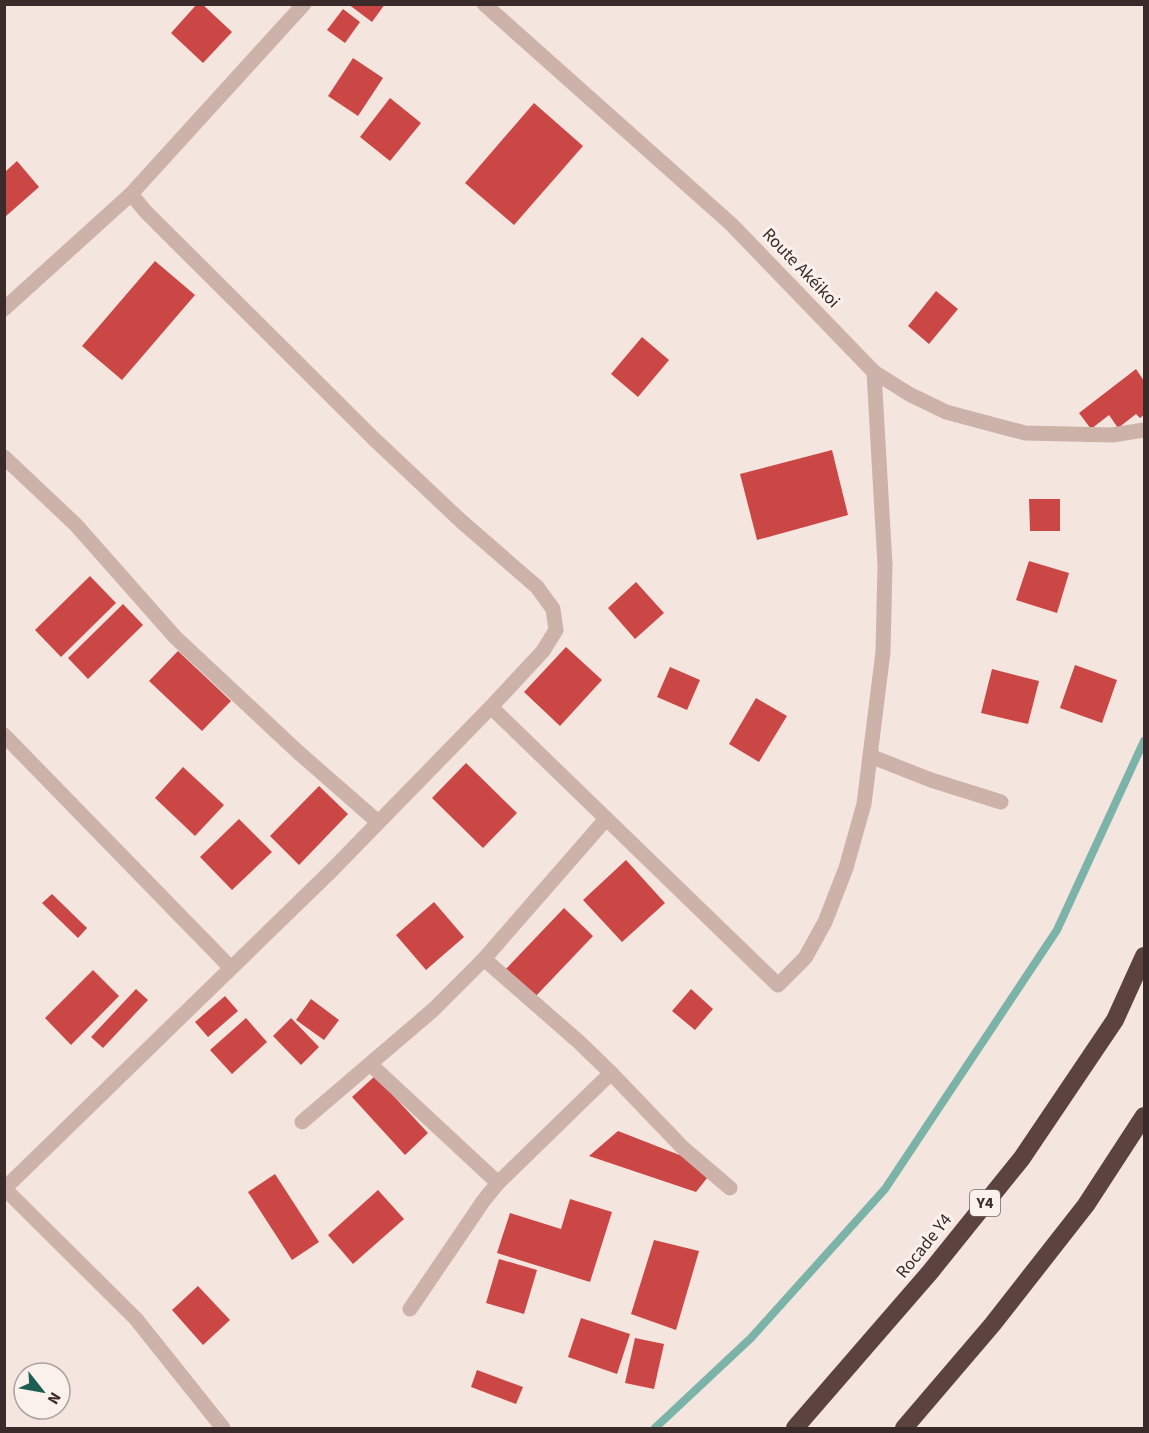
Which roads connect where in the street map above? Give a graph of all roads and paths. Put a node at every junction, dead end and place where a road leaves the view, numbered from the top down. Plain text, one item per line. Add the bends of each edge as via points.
1 (304, 4) edge
2 (484, 4) edge
3 (132, 194) junction
4 (4, 309) edge
5 (874, 372) junction
6 (1144, 430) edge
7 (4, 457) edge
8 (491, 707) junction
9 (4, 735) edge
10 (870, 756) junction
11 (1001, 802) dead end
12 (606, 819) junction
13 (378, 822) junction
14 (1144, 956) edge
15 (484, 959) junction
16 (230, 967) junction
17 (370, 1064) junction
18 (611, 1073) junction
19 (1144, 1116) edge
20 (303, 1122) dead end
21 (498, 1182) junction
22 (5, 1188) edge
23 (730, 1188) dead end
24 (410, 1309) dead end
25 (223, 1428) edge
26 (795, 1428) edge
27 (904, 1428) edge

1 - 3 street
2 - 5 street, Route Akéikoi via 731,224
3 - 4 street
3 - 8 street via 373,438 461,522 537,586 548,601 556,630 543,651
5 - 6 street, Route Akéikoi via 946,412 1025,433 1112,435
5 - 10 street via 885,565 883,652
7 - 13 street via 84,533 183,644
8 - 12 street
8 - 13 street
9 - 16 street
10 - 11 street
10 - 12 street via 864,804 825,922 805,958 778,985
12 - 15 street
13 - 16 street
14 - 26 highway, Rocade Y4 / Y4 via 1115,1020 1022,1158 931,1271
15 - 17 street
15 - 18 street
16 - 22 street
17 - 20 street
17 - 21 street
18 - 21 street
18 - 23 street via 683,1148
19 - 27 highway via 1086,1205 992,1325
21 - 24 street
22 - 25 street via 136,1319

